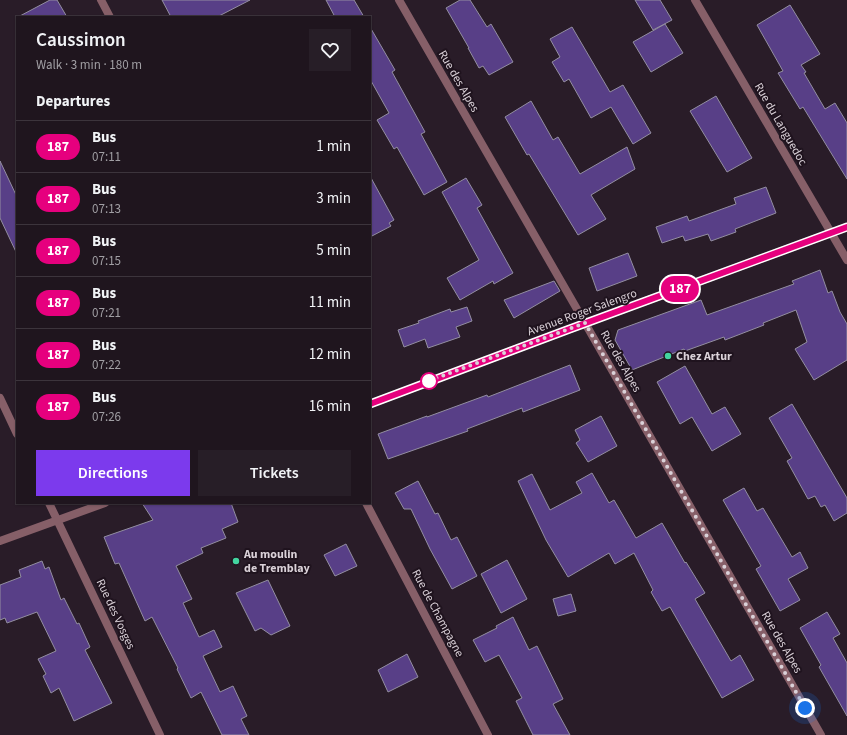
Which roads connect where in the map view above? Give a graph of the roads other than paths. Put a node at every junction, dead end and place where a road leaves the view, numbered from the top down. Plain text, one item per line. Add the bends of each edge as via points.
1 (101, 0) edge
2 (399, 0) edge
3 (694, 0) edge
4 (109, 16) edge
5 (847, 227) edge
6 (832, 233) junction
7 (847, 260) edge
8 (585, 323) junction
9 (0, 398) edge
10 (371, 404) edge
11 (16, 432) edge
12 (50, 504) edge
13 (102, 504) edge
14 (367, 504) edge
15 (58, 521) junction
16 (0, 541) edge
17 (160, 735) edge
18 (488, 735) edge
19 (821, 735) edge

1 - 4 street
2 - 8 street, Rue des Alpes
3 - 6 street, Rue du Languedoc
5 - 6 street, Avenue Roger Salengro
6 - 7 street, Rue du Languedoc
6 - 8 street, Avenue Roger Salengro
8 - 10 street, Avenue Roger Salengro
8 - 19 street, Rue des Alpes
9 - 11 street
12 - 15 street, Rue des Vosges
13 - 15 street
14 - 18 street, Rue de Champagne
15 - 16 street
15 - 17 street, Rue des Vosges

